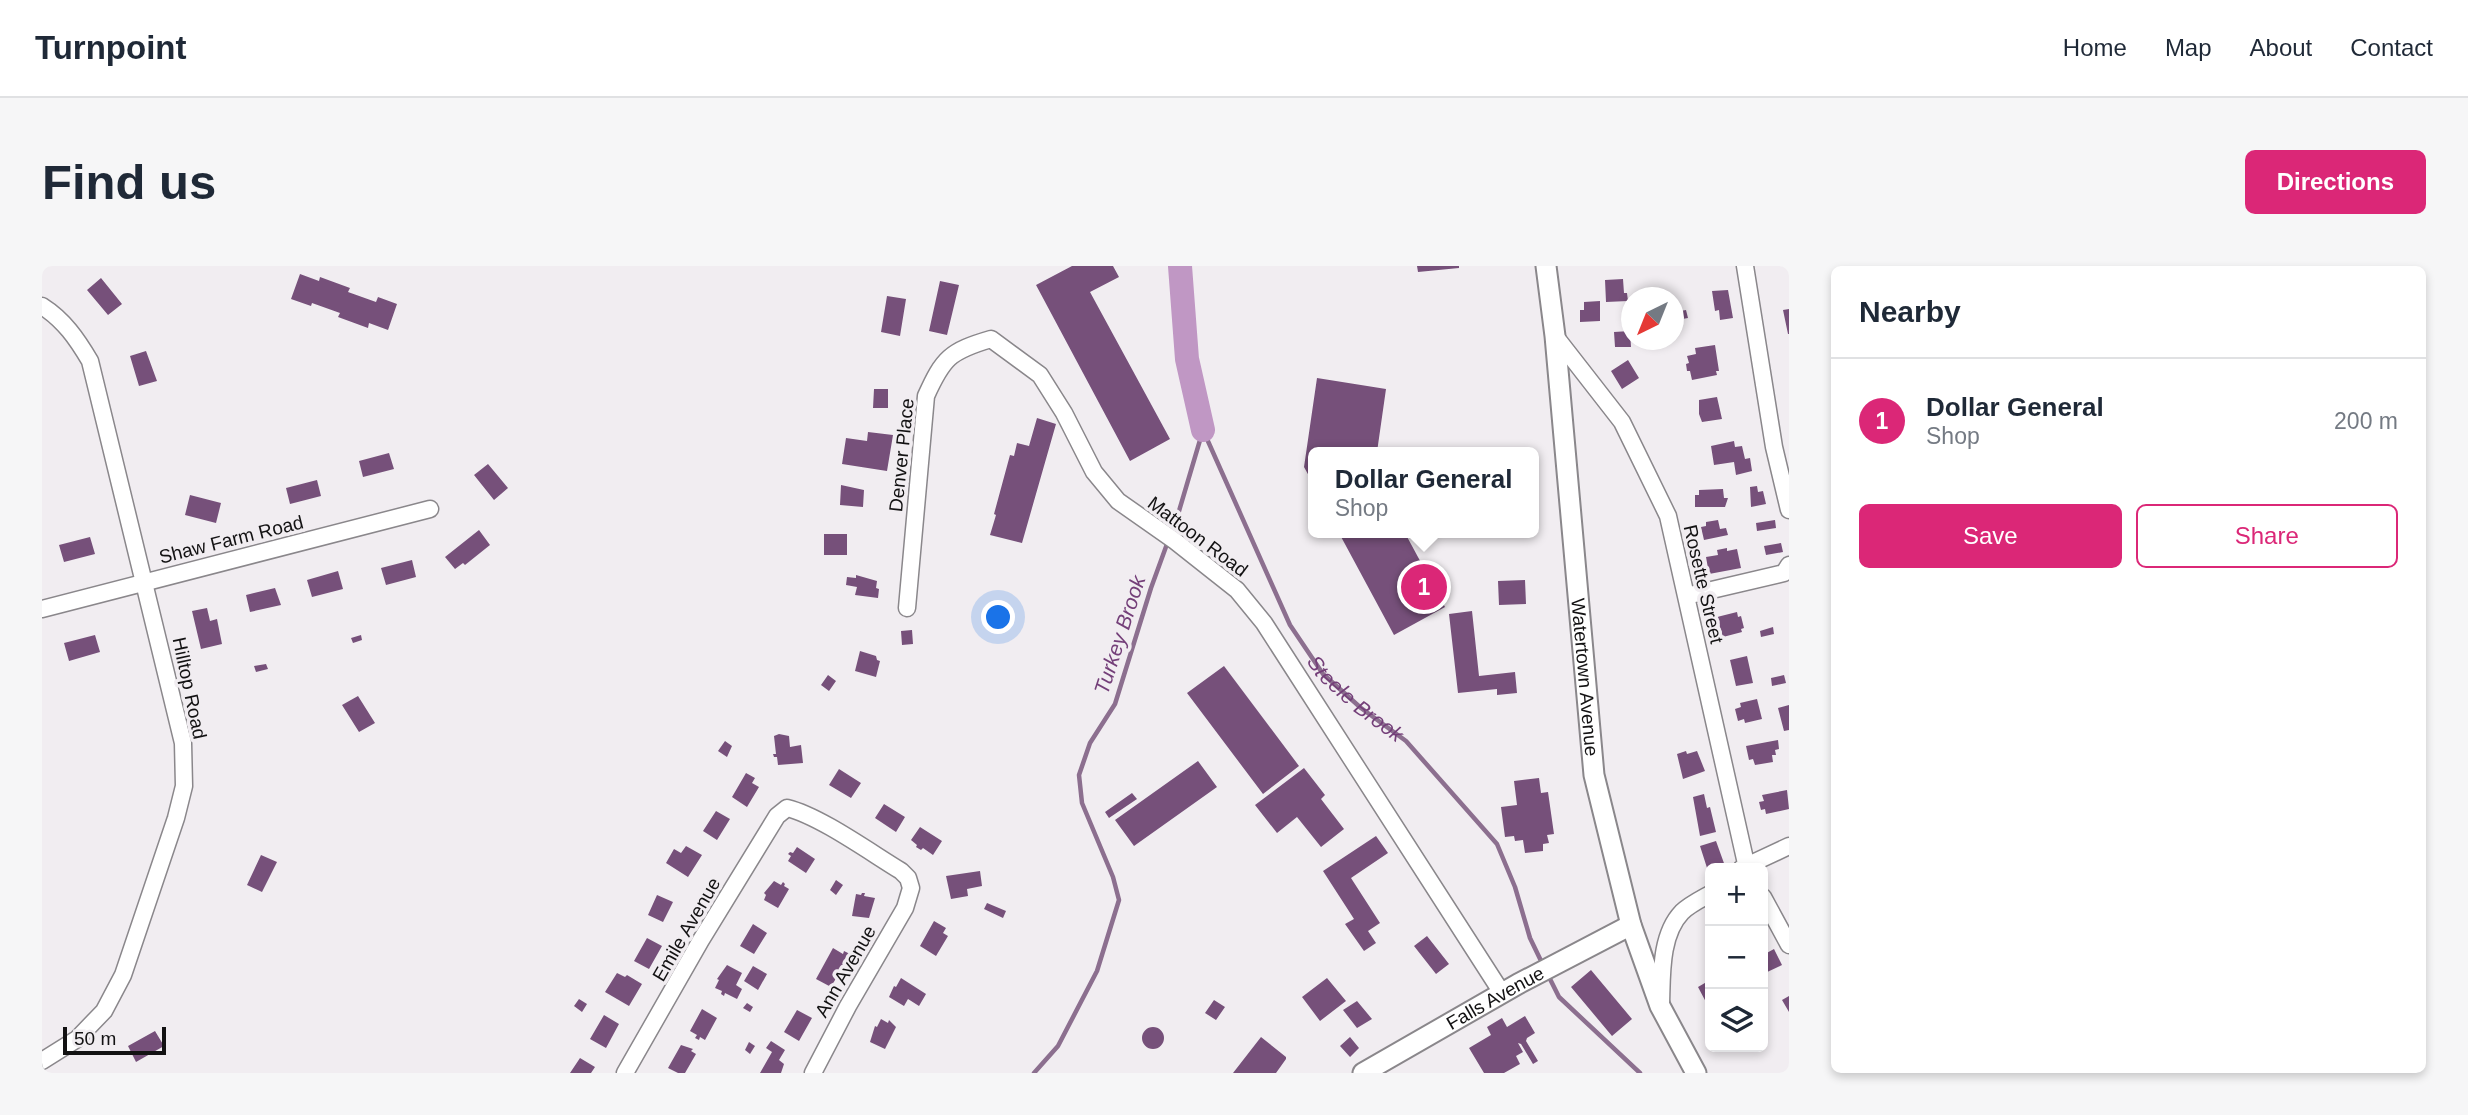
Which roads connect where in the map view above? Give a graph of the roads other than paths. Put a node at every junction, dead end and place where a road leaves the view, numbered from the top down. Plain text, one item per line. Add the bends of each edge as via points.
1 (1546, 266) edge
2 (1745, 266) edge
3 (42, 306) edge
4 (1555, 336) junction
5 (991, 339) joint
6 (430, 509) dead end
7 (1789, 510) edge
8 (1789, 565) edge
9 (145, 583) junction
10 (1686, 596) junction
11 (907, 608) dead end
12 (42, 609) edge
13 (787, 808) joint
14 (1789, 846) edge
15 (1744, 863) edge
16 (1753, 863) edge
17 (1705, 897) edge
18 (1768, 906) edge
19 (1631, 925) junction
20 (1789, 945) edge
21 (1510, 989) junction
22 (1660, 1006) junction
23 (42, 1060) edge
24 (625, 1073) edge
25 (813, 1073) edge
26 (1363, 1073) edge
27 (1696, 1073) edge

1 - 4 main road, Watertown Avenue
2 - 7 street via 1774,447
3 - 9 street, Hilltop Road via 56,315 90,361
4 - 10 street, Rosette Street via 1622,422 1668,516
4 - 19 main road, Watertown Avenue via 1594,775
5 - 11 street, Denver Place via 963,348 939,368 926,397
5 - 21 street, Mattoon Road via 1040,376 1094,472 1118,501 1237,590 1264,623
6 - 9 street, Shaw Farm Road
8 - 10 street via 1784,573
9 - 12 street, Shaw Farm Road
9 - 23 street, Hilltop Road via 183,743 184,786 123,975 104,1012 77,1039
10 - 15 street, Rosette Street
13 - 24 street, Emile Avenue via 720,909
13 - 25 street, Ann Avenue via 901,871 911,888 905,908
14 - 16 street
17 - 22 street via 1682,912 1669,933
18 - 20 street
19 - 21 main road, Falls Avenue
19 - 22 main road, Watertown Avenue
21 - 26 main road, Falls Avenue
22 - 27 main road, Watertown Avenue

